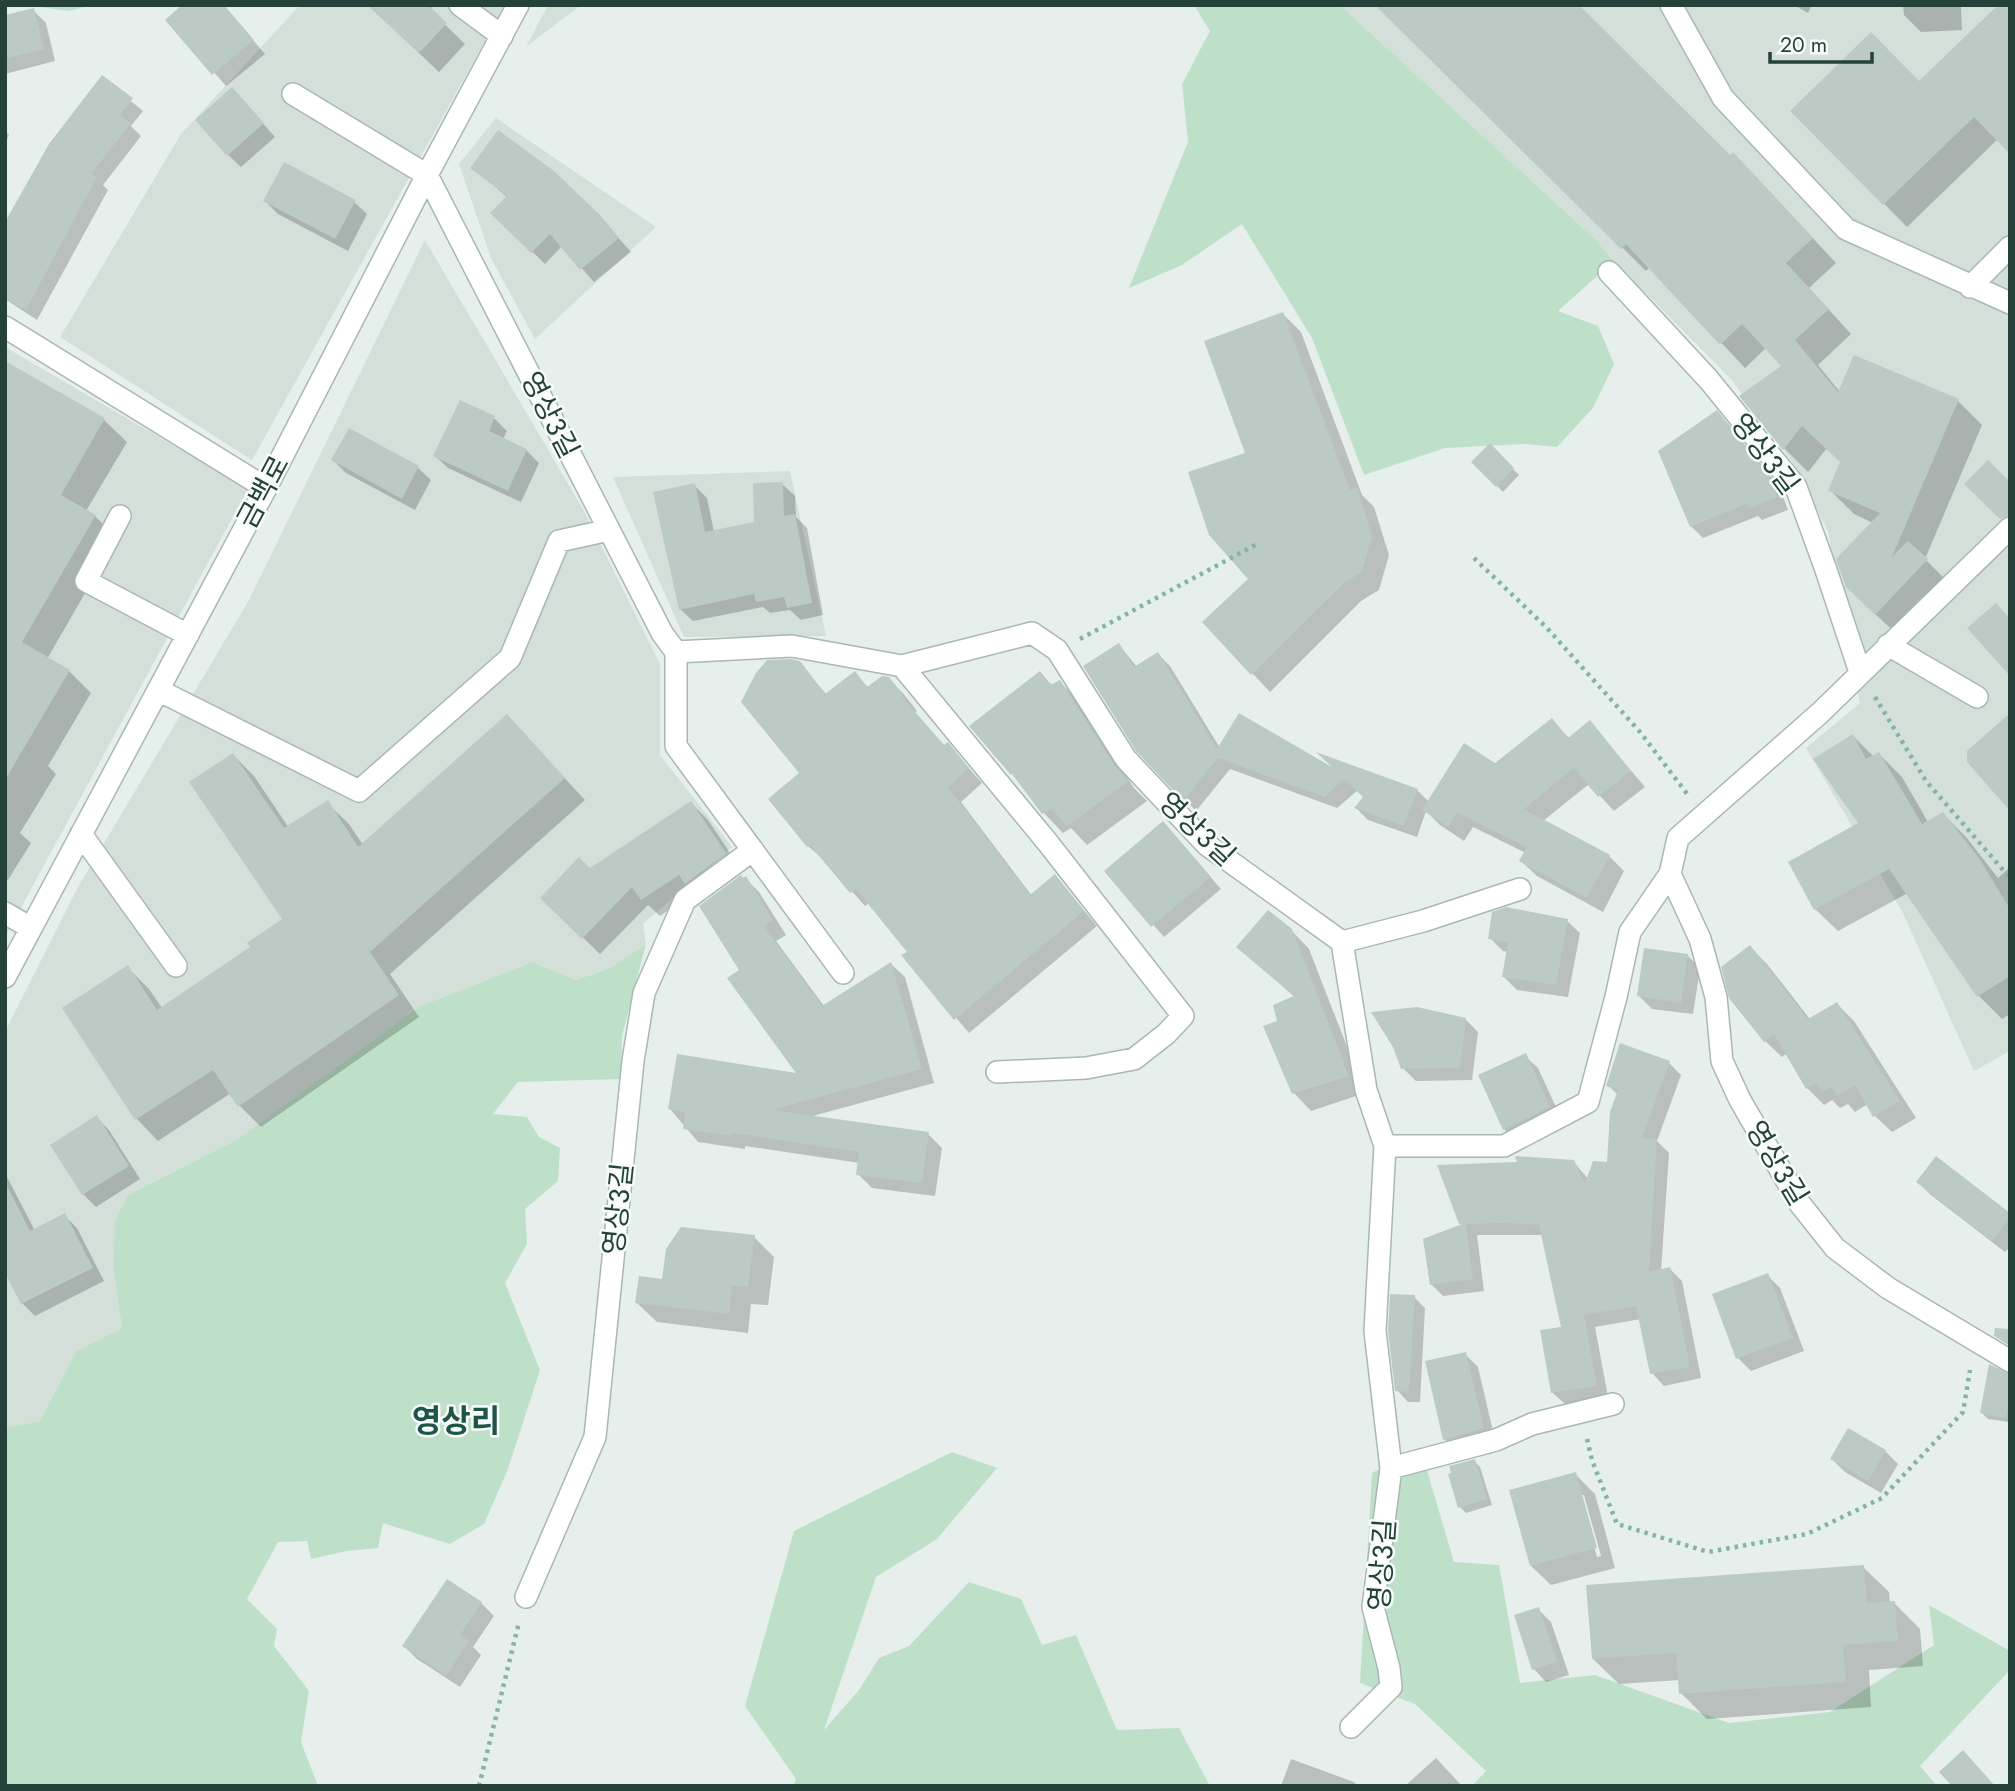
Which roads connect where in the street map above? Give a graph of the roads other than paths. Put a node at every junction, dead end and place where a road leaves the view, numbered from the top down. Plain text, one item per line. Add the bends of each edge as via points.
1 (460, 5) edge
2 (518, 5) edge
3 (1671, 5) edge
4 (502, 36) junction
5 (293, 94) dead end
6 (427, 175) junction
7 (2010, 247) edge
8 (1609, 272) dead end
9 (1970, 287) junction
10 (2010, 303) edge
11 (5, 327) edge
12 (266, 488) junction
13 (120, 516) dead end
14 (609, 530) junction
15 (2006, 538) edge
16 (188, 635) junction
17 (1888, 645) junction
18 (676, 652) junction
19 (902, 666) junction
20 (1860, 672) junction
21 (158, 690) junction
22 (1977, 697) dead end
23 (81, 834) junction
24 (754, 850) junction
25 (1670, 874) junction
26 (1520, 890) dead end
27 (5, 913) edge
28 (32, 928) junction
29 (1342, 942) junction
30 (176, 966) dead end
31 (843, 973) dead end
32 (5, 977) edge
33 (997, 1072) dead end
34 (1385, 1146) junction
35 (2010, 1362) edge
36 (1613, 1404) dead end
37 (1391, 1468) junction
38 (526, 1597) road end
39 (1351, 1727) dead end

1 - 4 street
2 - 4 street, 금백로
3 - 9 street via 1724,98 1846,229
4 - 6 street, 금백로
5 - 6 street
6 - 12 street, 금백로
6 - 14 street, 영상3길
7 - 9 street
8 - 20 street, 영상3길 via 1709,380 1796,487
9 - 10 street
11 - 12 street
12 - 16 street, 금백로
13 - 16 street via 86,581
14 - 18 street, 영상3길
14 - 21 street via 559,541 510,658 359,791
15 - 17 street
16 - 21 street, 금백로
17 - 20 street
17 - 22 street
18 - 19 street, 영상3길 via 792,646
18 - 24 street via 676,746
19 - 29 street, 영상3길 via 1032,633 1057,650 1126,759 1207,845
19 - 33 street via 1183,1016 1134,1059 1086,1068
20 - 25 street via 1678,838
21 - 23 street, 금백로
23 - 28 street, 금백로
23 - 30 street
24 - 31 street
24 - 38 street, 영상3길 via 684,900 644,993 595,1437
25 - 34 street via 1630,932 1588,1102 1504,1146
25 - 35 street, 영상3길 via 1700,939 1713,985 1722,1061 1800,1204 1835,1248 1888,1287
26 - 29 street
27 - 28 street
28 - 32 street, 금백로
29 - 34 street, 영상3길 via 1366,1090
34 - 37 street, 영상3길 via 1376,1331
36 - 37 street
37 - 39 street, 영상3길 via 1373,1607 1391,1687

